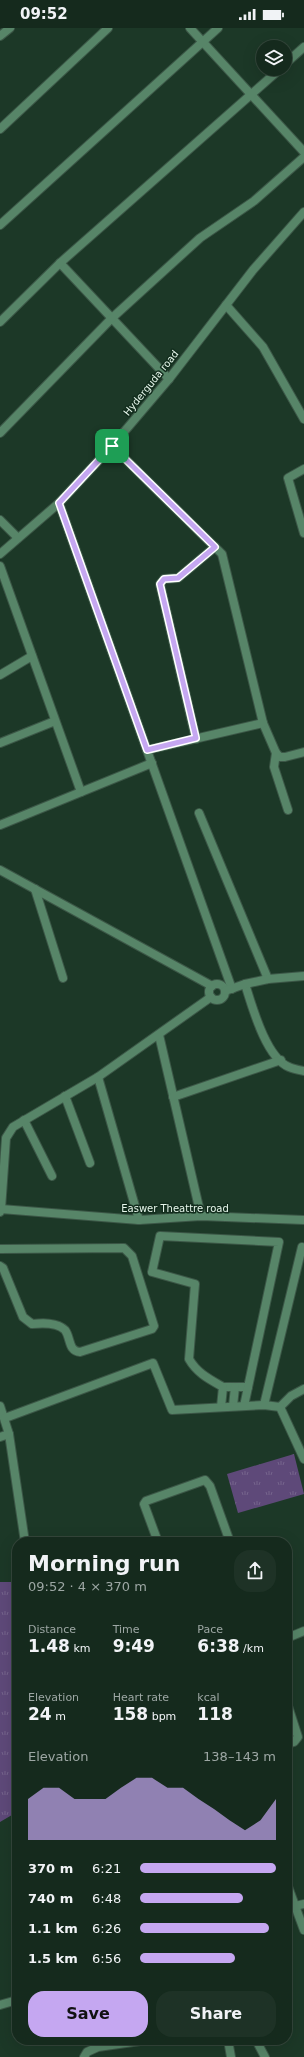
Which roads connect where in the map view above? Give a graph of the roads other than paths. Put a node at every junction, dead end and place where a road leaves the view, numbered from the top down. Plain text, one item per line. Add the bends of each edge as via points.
1 (10, 28) edge
2 (108, 28) edge
3 (190, 28) edge
4 (218, 28) edge
5 (0, 36) edge
6 (202, 42) junction
7 (304, 47) edge
8 (292, 58) edge
9 (272, 76) edge
10 (252, 95) junction
11 (0, 129) edge
12 (304, 152) edge
13 (304, 158) edge
14 (304, 212) edge
15 (0, 225) edge
16 (60, 262) junction
17 (226, 305) junction
18 (112, 318) junction
19 (0, 322) edge
20 (169, 379) junction
21 (304, 419) edge
22 (0, 434) edge
23 (112, 446) junction
24 (304, 469) edge
25 (59, 503) junction
26 (0, 520) edge
27 (304, 532) edge
28 (18, 538) junction
29 (215, 547) junction
30 (0, 554) edge
31 (0, 566) edge
32 (32, 656) junction
33 (0, 675) edge
34 (56, 721) junction
35 (263, 723) junction
36 (196, 738) junction
37 (0, 743) edge
38 (147, 750) junction
39 (304, 752) edge
40 (276, 754) junction
41 (152, 763) junction
42 (81, 792) junction
43 (288, 810) dead end
44 (199, 813) dead end
45 (0, 825) edge
46 (0, 870) edge
47 (35, 889) junction
48 (304, 976) edge
49 (63, 978) dead end
50 (268, 979) junction
51 (245, 984) junction
52 (212, 986) junction
53 (228, 990) junction
54 (211, 997) junction
55 (159, 1035) junction
56 (281, 1060) junction
57 (304, 1071) edge
58 (98, 1077) junction
59 (65, 1096) junction
60 (173, 1097) junction
61 (24, 1120) junction
62 (90, 1163) dead end
63 (52, 1176) dead end
64 (0, 1211) edge
65 (201, 1216) junction
66 (139, 1220) junction
67 (304, 1220) edge
68 (302, 1247) dead end
69 (1, 1251) edge
70 (0, 1266) edge
71 (223, 1387) junction
72 (235, 1387) junction
73 (248, 1387) junction
74 (304, 1389) edge
75 (264, 1405) junction
76 (0, 1406) edge
77 (233, 1406) junction
78 (244, 1406) junction
79 (221, 1407) junction
80 (280, 1407) junction
81 (5, 1418) junction
82 (9, 1434) junction
83 (0, 1437) edge
84 (304, 1458) edge
85 (24, 1537) edge
86 (156, 1537) edge
87 (228, 1537) edge
88 (304, 1631) edge
89 (292, 1636) edge
90 (292, 1718) edge
91 (292, 1743) edge
92 (304, 1904) edge
93 (292, 1907) edge
94 (292, 1909) edge
95 (304, 1930) edge
96 (12, 2002) edge
97 (0, 2006) edge
98 (112, 2045) edge
99 (229, 2045) edge
100 (259, 2045) edge
101 (84, 2057) edge
102 (231, 2057) edge
103 (265, 2057) edge

1 - 5 street
2 - 11 street
3 - 6 street
4 - 6 street
6 - 10 street
6 - 15 street
7 - 8 street
9 - 10 street
10 - 12 street
10 - 16 street
13 - 18 street via 254,201 200,238
14 - 17 street, Hyderguda road
16 - 18 street
16 - 19 street
17 - 20 street, Hyderguda road
17 - 21 street via 263,347
18 - 20 street
18 - 22 street
20 - 23 street, Hyderguda road
23 - 25 street, Hyderguda road
23 - 29 street
24 - 27 street via 288,478
25 - 28 street, Hyderguda road
25 - 38 street
26 - 28 street
28 - 30 street, Hyderguda road
29 - 35 street via 222,554
29 - 36 street via 178,578 164,579 160,584
31 - 32 street
32 - 33 street
32 - 34 street
34 - 37 street
34 - 42 street
35 - 36 street
35 - 40 street
36 - 38 street
38 - 41 street
39 - 40 street via 286,757
40 - 43 street via 274,767
41 - 42 street
41 - 53 street
42 - 45 street
44 - 50 street
46 - 47 street
47 - 49 street
47 - 52 street
48 - 50 street
50 - 51 street
51 - 53 street
51 - 56 street via 271,1050
52 - 53 street via 220,985
52 - 54 street via 209,992
53 - 54 street via 220,999 215,1000
54 - 55 street
55 - 58 street
55 - 60 street
56 - 57 street via 288,1067
56 - 60 street
58 - 59 street
58 - 66 street
59 - 61 street
59 - 62 street
60 - 65 street
61 - 63 street
61 - 64 street via 13,1127 6,1138
64 - 66 street, Easwer Theattre road
65 - 66 street, Easwer Theattre road
65 - 67 street, Easwer Theattre road
68 - 75 street
69 - 70 street via 124,1248 132,1256 154,1326 152,1329 80,1352 76,1351 62,1328 46,1323 32,1324 23,1318
71 - 72 street
71 - 73 street via 201,1374 189,1359 195,1284 152,1272 160,1236 279,1242
71 - 79 street
72 - 73 street
72 - 77 street
73 - 78 street
74 - 80 street via 291,1396
75 - 78 street
75 - 80 street
76 - 81 street
77 - 78 street
77 - 79 street
79 - 81 street via 172,1410 153,1363
80 - 84 street
81 - 82 street
82 - 83 street
82 - 85 street
86 - 87 street via 144,1504 146,1501 205,1480 210,1486
88 - 89 street
90 - 91 street via 298,1737
92 - 93 street
94 - 95 street
96 - 97 street
98 - 101 street via 86,2052
99 - 102 street
100 - 103 street

